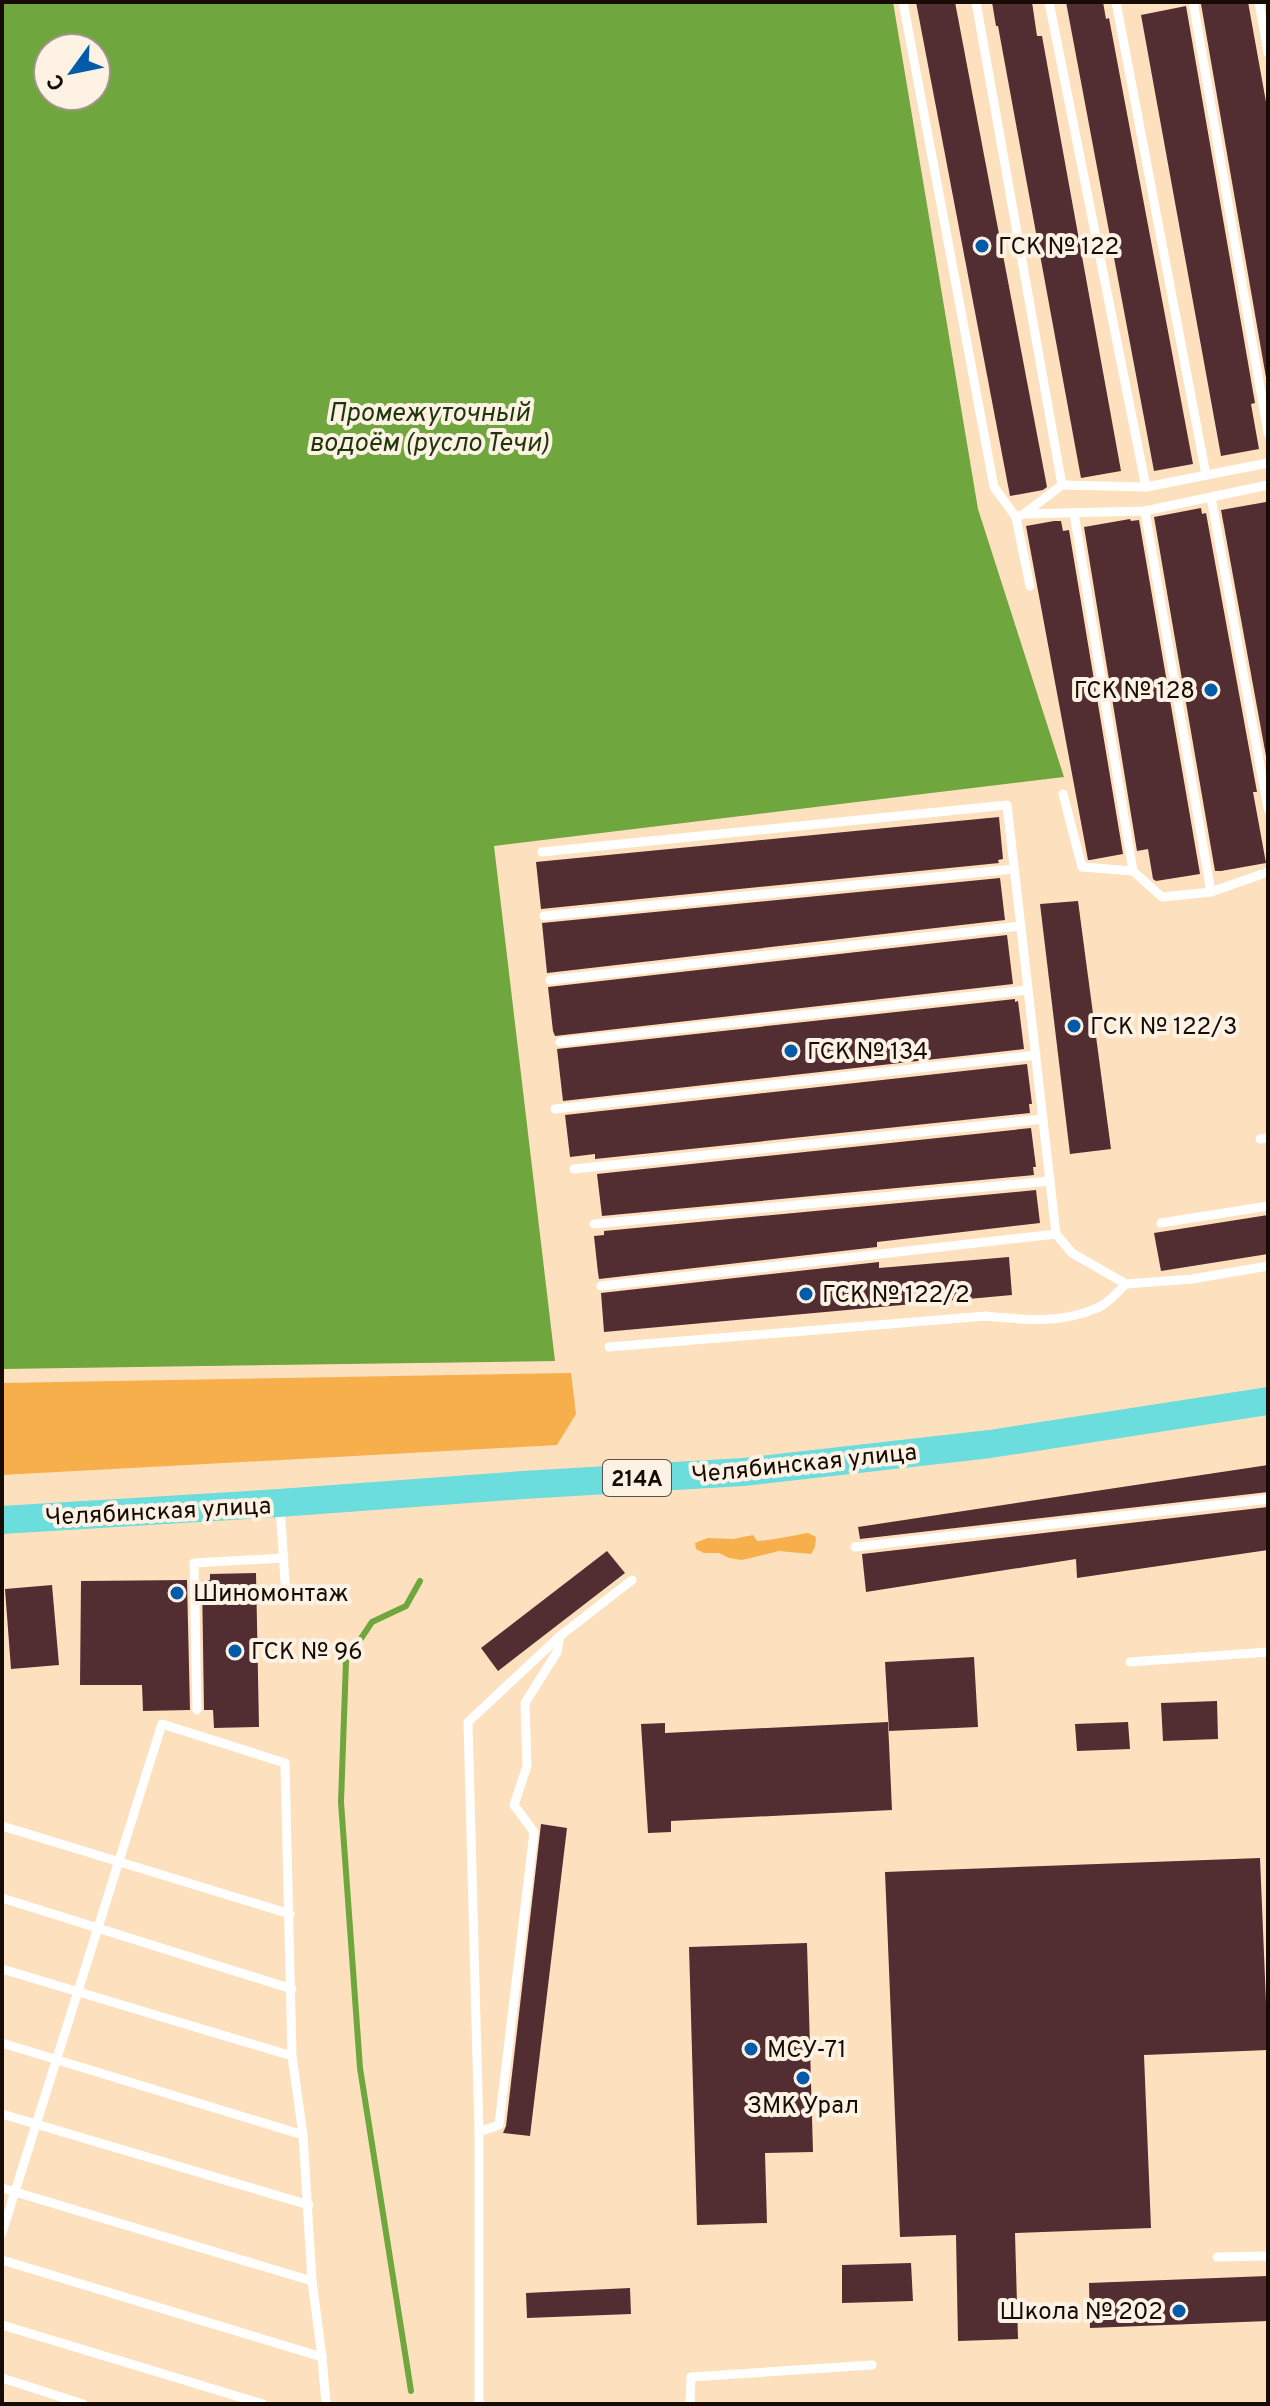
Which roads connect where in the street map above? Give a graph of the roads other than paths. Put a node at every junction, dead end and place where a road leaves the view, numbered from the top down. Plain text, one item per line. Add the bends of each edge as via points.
1 (903, 2) edge
2 (976, 2) edge
3 (1049, 2) edge
4 (1116, 2) edge
5 (1193, 2) edge
6 (1259, 2) edge
7 (1268, 53) edge
8 (1268, 433) edge
9 (1268, 463) edge
10 (1206, 475) junction
11 (1062, 485) junction
12 (1268, 485) edge
13 (1146, 487) junction
14 (1211, 497) junction
15 (1145, 511) junction
16 (1074, 513) junction
17 (1020, 515) junction
18 (1030, 586) dead end
19 (1063, 794) dead end
20 (1268, 809) edge
21 (542, 852) dead end
22 (1014, 869) junction
23 (1133, 871) junction
24 (1268, 872) edge
25 (1211, 892) junction
26 (544, 916) dead end
27 (1021, 926) junction
28 (550, 980) dead end
29 (1028, 990) junction
30 (560, 1042) dead end
31 (1036, 1055) junction
32 (555, 1109) dead end
33 (1043, 1119) junction
34 (574, 1169) dead end
35 (1050, 1181) junction
36 (1268, 1206) edge
37 (1161, 1223) dead end
38 (594, 1224) dead end
39 (1056, 1234) junction
40 (1268, 1266) edge
41 (1126, 1284) junction
42 (601, 1286) dead end
43 (609, 1347) dead end
44 (1268, 1401) edge
45 (1268, 1499) edge
46 (279, 1503) junction
47 (2, 1520) edge
48 (855, 1547) dead end
49 (284, 1558) junction
50 (632, 1580) dead end
51 (286, 1596) dead end
52 (560, 1636) junction
53 (1268, 1652) edge
54 (1130, 1662) dead end
55 (197, 1710) dead end
56 (2, 1826) edge
57 (119, 1862) junction
58 (2, 1898) edge
59 (290, 1914) junction
60 (98, 1928) junction
61 (2, 1969) edge
62 (292, 1989) junction
63 (78, 1992) junction
64 (2, 2043) edge
65 (292, 2056) junction
66 (56, 2060) junction
67 (2, 2114) edge
68 (36, 2124) junction
69 (479, 2132) junction
70 (303, 2135) junction
71 (2, 2188) edge
72 (15, 2192) junction
73 (309, 2205) junction
74 (2, 2233) edge
75 (1268, 2256) edge
76 (1217, 2257) dead end
77 (2, 2260) edge
78 (312, 2281) junction
79 (2, 2325) edge
80 (322, 2357) junction
81 (872, 2365) dead end
82 (2, 2378) edge
83 (83, 2404) edge
84 (263, 2404) edge
85 (326, 2404) edge
86 (479, 2404) edge
87 (690, 2404) edge

1 - 17 lane via 994,487
2 - 11 lane
3 - 13 lane
4 - 10 lane
5 - 8 lane
6 - 7 lane
9 - 10 lane
10 - 13 lane
11 - 13 lane
11 - 17 lane
12 - 14 lane
14 - 15 lane
14 - 20 lane
15 - 16 lane
15 - 25 lane
16 - 17 lane
16 - 23 lane
17 - 18 lane
19 - 23 lane via 1082,867
21 - 22 lane via 1007,805
22 - 26 lane
22 - 27 lane
23 - 25 lane via 1162,897
24 - 25 lane
27 - 28 lane
27 - 29 lane
29 - 30 lane
29 - 31 lane
31 - 32 lane
31 - 33 lane
33 - 34 lane
33 - 35 lane
35 - 38 lane
35 - 39 lane
36 - 37 lane
39 - 41 lane via 1072,1253
39 - 42 lane
40 - 41 lane
41 - 43 lane via 1100,1308 1067,1317 1030,1321 986,1316
44 - 46 main road, Челябинская улица / 214А via 990,1444 743,1472
45 - 48 lane
46 - 47 main road, Челябинская улица / 214А
46 - 49 lane
49 - 51 lane
49 - 55 lane via 194,1563
50 - 52 lane
52 - 69 lane via 557,1652 525,1703 527,1766 514,1805 534,1832 499,2125
52 - 69 lane via 468,1722
53 - 54 lane
56 - 57 lane
57 - 59 lane
57 - 59 lane via 162,1724 176,1728 285,1763
57 - 60 lane
58 - 60 lane
59 - 62 lane
60 - 62 lane
60 - 63 lane
61 - 63 lane
62 - 65 lane
63 - 65 lane
63 - 66 lane
64 - 66 lane
65 - 70 lane
66 - 68 lane
66 - 70 lane
67 - 68 lane
68 - 72 lane
68 - 73 lane
69 - 86 lane
70 - 73 lane
71 - 72 lane
72 - 74 lane
72 - 78 lane
73 - 78 lane
75 - 76 lane
77 - 80 lane
78 - 80 lane
79 - 84 lane
80 - 85 lane
81 - 87 lane via 691,2377
82 - 83 lane

